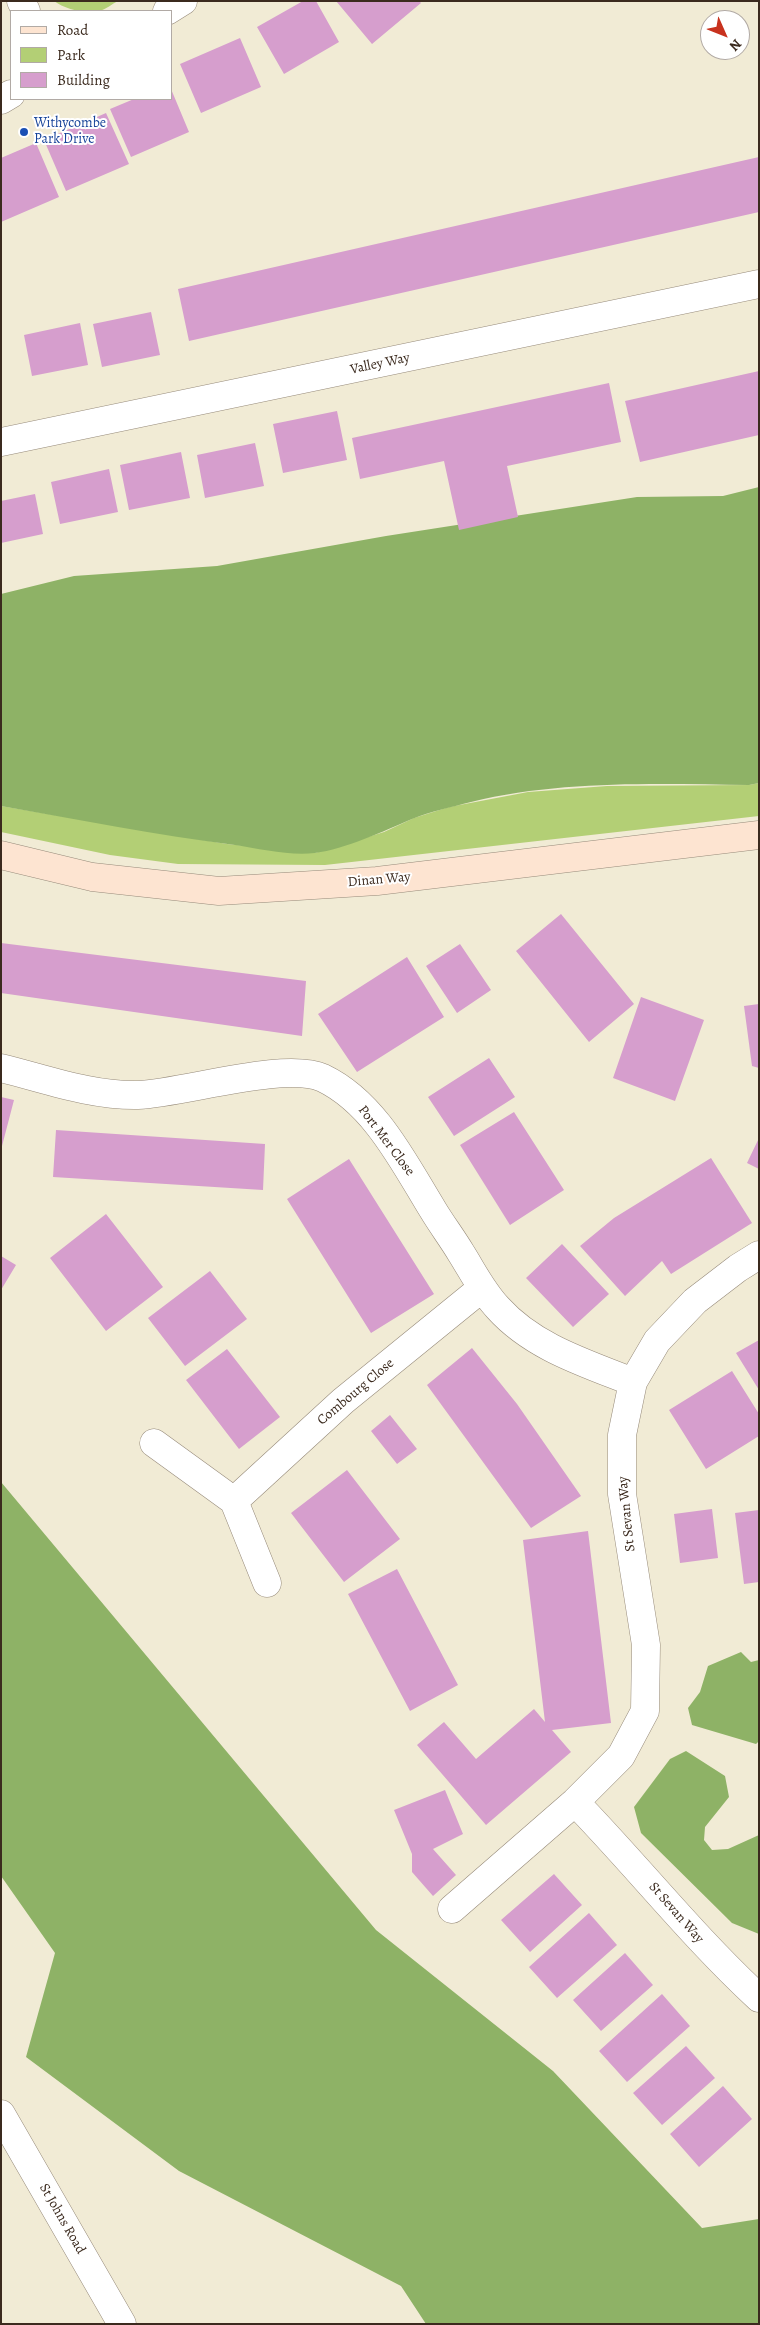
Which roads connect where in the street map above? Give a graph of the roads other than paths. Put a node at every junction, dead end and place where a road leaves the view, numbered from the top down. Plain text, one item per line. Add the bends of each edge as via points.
1 (183, 1) edge
2 (169, 10) edge
3 (759, 284) edge
4 (1, 442) edge
5 (759, 835) edge
6 (1, 855) edge
7 (1, 1068) edge
8 (759, 1256) edge
9 (482, 1288) junction
10 (633, 1382) junction
11 (154, 1443) dead end
12 (234, 1501) junction
13 (267, 1582) dead end
14 (575, 1802) junction
15 (452, 1909) dead end
16 (759, 1998) edge
17 (1, 2114) edge
18 (122, 2324) edge

1 - 2 street
3 - 4 street, Valley Way
5 - 6 street, Dinan Way via 377,881 219,891 92,877
7 - 9 street, Port Mer Close via 101,1093 138,1095 265,1075 291,1073 320,1077 343,1089 371,1117 402,1159
8 - 10 street, St Sevan Way via 695,1301 657,1340
9 - 10 street, Port Mer Close via 499,1309 534,1338 571,1358
9 - 12 street, Combourg Close via 343,1401
10 - 14 street, St Sevan Way via 622,1435 622,1494 646,1645 645,1711 621,1756
11 - 12 street
12 - 13 street
14 - 15 street, St Sevan Way
14 - 16 street, St Sevan Way via 716,1958
17 - 18 street, St Johns Road

